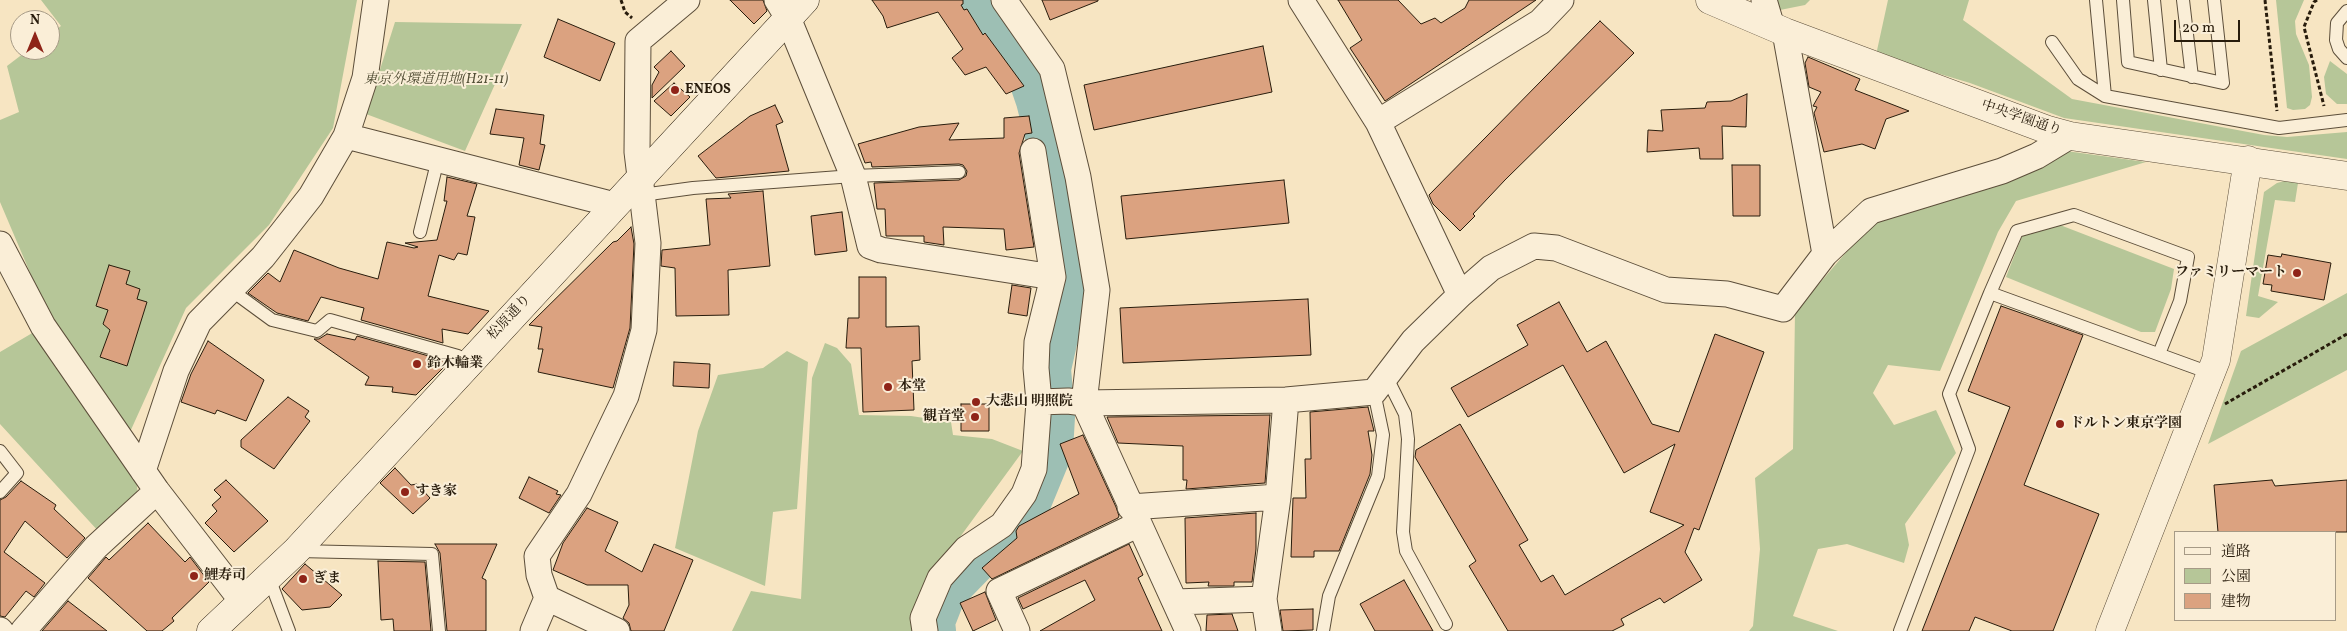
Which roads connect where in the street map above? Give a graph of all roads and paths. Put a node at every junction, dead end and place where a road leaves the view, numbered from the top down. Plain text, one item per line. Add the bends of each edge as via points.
1 (376, 0) edge
2 (687, 0) edge
3 (1004, 0) edge
4 (1301, 0) edge
5 (1561, 0) edge
6 (1710, 0) edge
7 (1764, 0) edge
8 (2096, 0) edge
9 (2122, 0) edge
10 (2154, 0) edge
11 (2183, 0) edge
12 (2214, 0) edge
13 (2264, 0) edge
14 (2317, 0) edge
15 (790, 6) edge
16 (2347, 11) edge
17 (1778, 29) junction
18 (2052, 42) dead end
19 (2347, 58) edge
20 (2161, 70) junction
21 (2192, 76) junction
22 (2104, 96) junction
23 (2326, 109) dead end
24 (2347, 120) edge
25 (1378, 122) junction
26 (2278, 128) junction
27 (346, 136) junction
28 (2070, 136) junction
29 (1033, 150) dead end
30 (438, 159) junction
31 (2248, 160) junction
32 (959, 172) dead end
33 (853, 176) junction
34 (2347, 176) edge
35 (640, 187) junction
36 (615, 205) junction
37 (420, 232) dead end
38 (0, 244) edge
39 (1825, 254) junction
40 (1053, 277) junction
41 (231, 290) junction
42 (1990, 293) junction
43 (1460, 295) junction
44 (2347, 334) edge
45 (2159, 354) junction
46 (458, 356) dead end
47 (2198, 370) dead end
48 (1380, 384) junction
49 (1286, 400) junction
50 (1059, 402) junction
51 (2220, 407) dead end
52 (0, 450) edge
53 (143, 471) junction
54 (157, 491) junction
55 (0, 492) edge
56 (1278, 497) junction
57 (1134, 516) junction
58 (296, 551) junction
59 (269, 578) junction
60 (547, 598) junction
61 (1264, 599) junction
62 (242, 601) junction
63 (1175, 602) junction
64 (1446, 624) dead end
65 (1183, 629) edge
66 (22, 631) edge
67 (211, 631) edge
68 (289, 631) edge
69 (439, 631) edge
70 (533, 631) edge
71 (616, 631) edge
72 (925, 631) edge
73 (1017, 631) edge
74 (1269, 631) edge
75 (1324, 631) edge
76 (1900, 631) edge
77 (2110, 631) edge

1 - 27 street via 365,78
2 - 35 street via 638,41 637,152
3 - 50 street via 1052,69 1078,177 1097,290
4 - 25 street
5 - 25 street via 1540,22
6 - 17 street, 中央学園通り
7 - 17 street
8 - 22 lane
9 - 20 lane via 2128,62
10 - 20 lane
11 - 21 lane
12 - 21 lane via 2223,84
13 - 26 path
14 - 23 path via 2304,27
15 - 33 street
15 - 35 street, 松原通り
16 - 19 lane via 2337,23 2336,40
17 - 28 street, 中央学園通り
17 - 39 street
18 - 22 lane via 2078,79
20 - 21 lane
22 - 26 lane
24 - 26 lane
25 - 43 street
27 - 30 street
27 - 41 street via 311,196 263,257
28 - 31 street, 中央学園通り
28 - 39 street via 2037,156 2002,171 1871,211
29 - 40 street
30 - 36 street
30 - 37 lane
31 - 34 street, 中央学園通り
31 - 77 street via 2216,360
32 - 33 lane
33 - 35 lane via 693,188
33 - 40 street via 870,246
35 - 36 street, 松原通り
35 - 60 street via 648,243 644,330 626,396 579,494 537,556
36 - 58 street, 松原通り
38 - 53 street via 43,326
39 - 43 street via 1783,309 1727,294 1666,290 1556,248 1534,246 1491,268
40 - 50 street via 1037,342 1036,368
41 - 46 lane via 272,320 317,331 330,320
41 - 53 street via 199,322 176,371
42 - 45 lane
42 - 45 lane via 2017,231 2074,215 2188,257 2180,301
42 - 76 lane via 1949,394 1969,449
43 - 48 street via 1413,341
44 - 51 path
45 - 47 lane
48 - 49 street
48 - 64 lane via 1405,414 1408,439 1403,532 1406,551
48 - 75 lane via 1383,435 1378,476 1329,596
49 - 50 street
49 - 56 street
50 - 57 street
50 - 72 street via 1024,494 1002,525 966,550 940,578 923,618
52 - 55 lane via 18,473
53 - 54 street
54 - 62 street
54 - 66 street via 96,547
56 - 57 street
56 - 61 street
57 - 63 street
57 - 73 street via 999,591
58 - 59 street, 松原通り
58 - 69 lane via 432,554
59 - 62 street, 松原通り
59 - 68 lane
60 - 70 street
60 - 71 street
61 - 63 street
61 - 74 street
62 - 67 street, 松原通り
63 - 65 street

